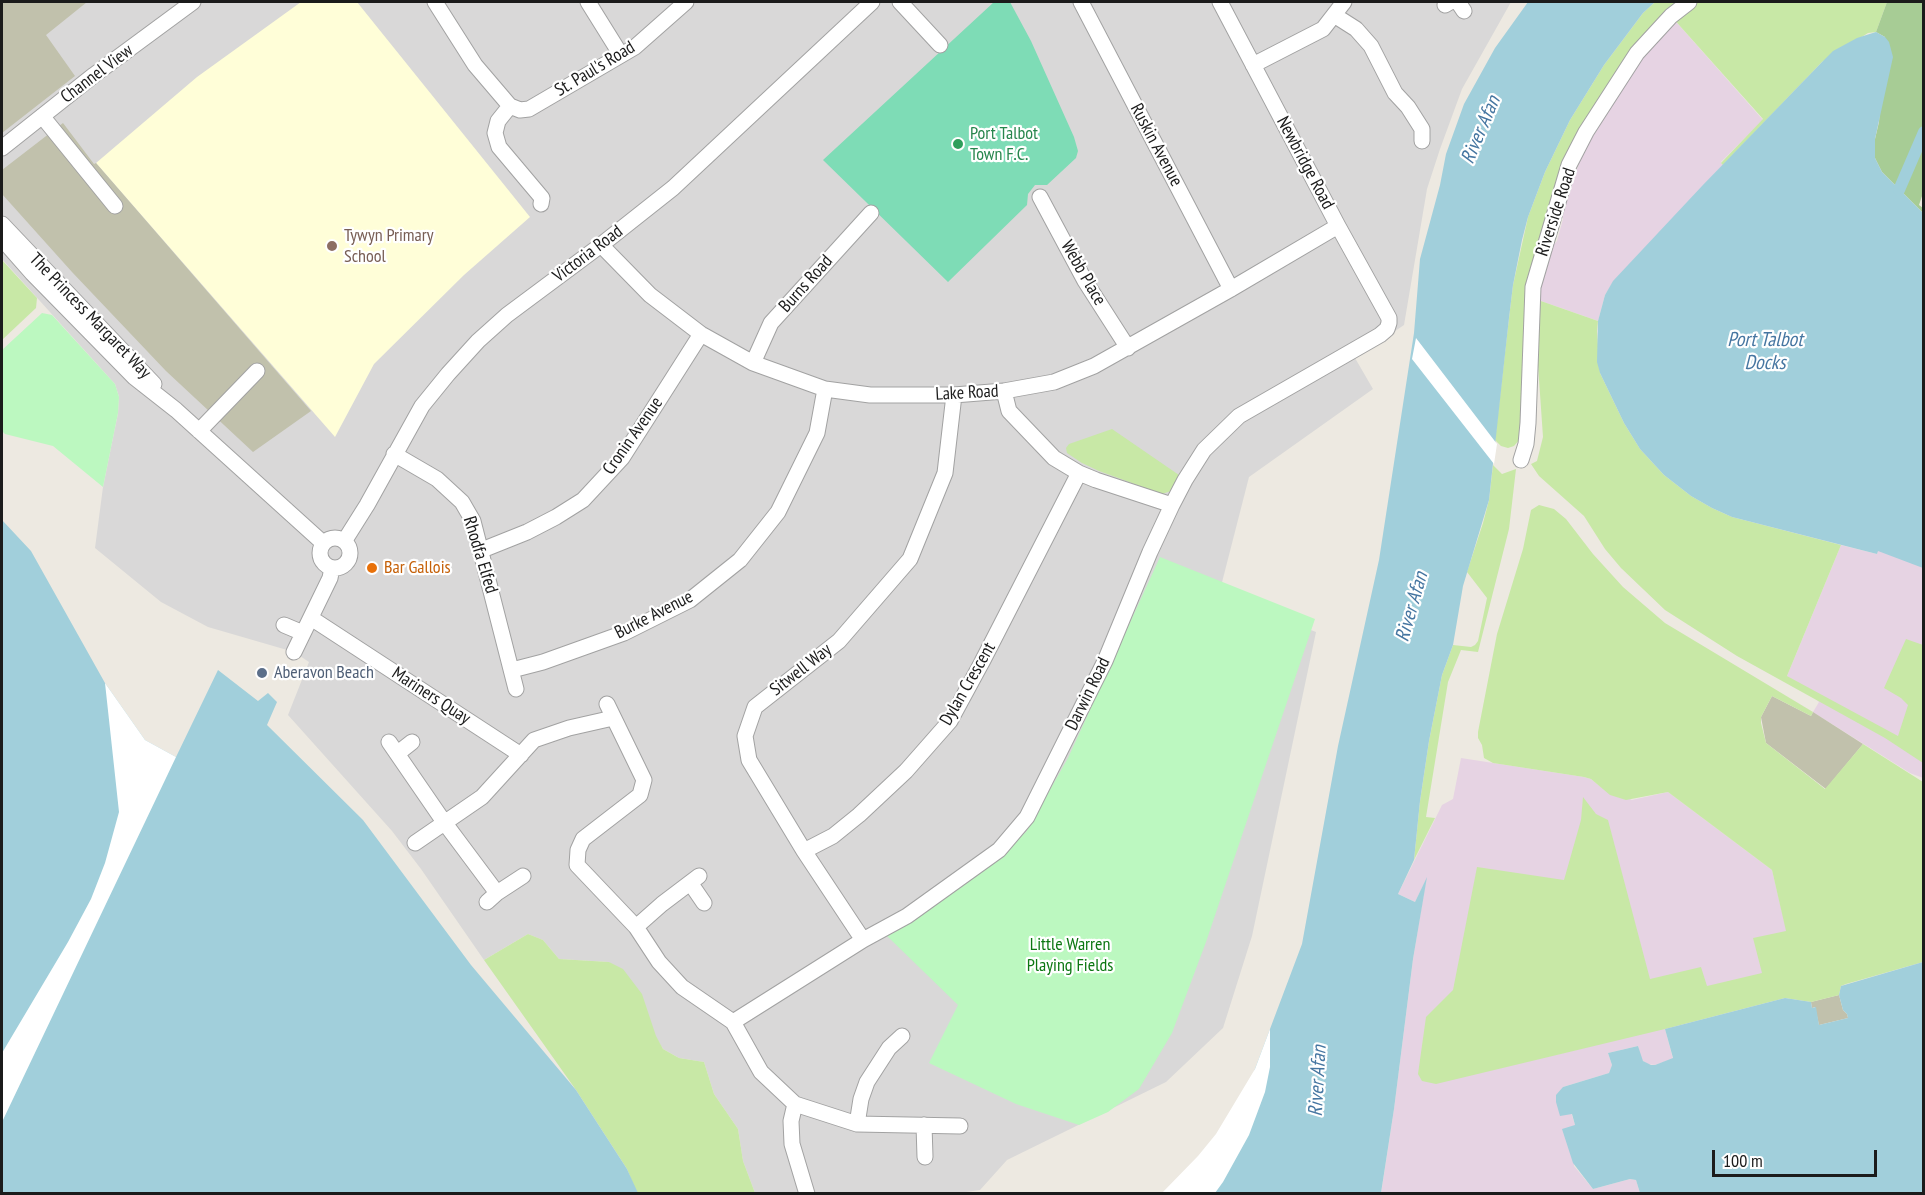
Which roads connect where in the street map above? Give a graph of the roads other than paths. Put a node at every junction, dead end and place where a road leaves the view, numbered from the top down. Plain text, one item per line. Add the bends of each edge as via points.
1 (193, 2) edge
2 (435, 2) edge
3 (588, 2) edge
4 (686, 2) edge
5 (872, 2) edge
6 (900, 2) edge
7 (1081, 2) edge
8 (1220, 2) edge
9 (1344, 2) edge
10 (1689, 2) edge
11 (1334, 15) junction
12 (940, 45) dead end
13 (621, 55) junction
14 (1253, 65) junction
15 (510, 106) junction
16 (42, 116) junction
17 (1426, 132) dead end
18 (2, 148) edge
19 (1040, 197) dead end
20 (541, 204) dead end
21 (116, 206) dead end
22 (871, 213) dead end
23 (2, 224) edge
24 (1338, 226) junction
25 (2, 239) edge
26 (601, 245) junction
27 (1231, 289) junction
28 (1389, 323) joint
29 (701, 334) junction
30 (1128, 348) junction
31 (753, 363) junction
32 (257, 371) dead end
33 (825, 389) junction
34 (1004, 391) junction
35 (954, 395) junction
36 (176, 410) junction
37 (199, 431) junction
38 (394, 454) junction
39 (1521, 460) dead end
40 (1078, 472) junction
41 (1172, 505) junction
42 (345, 540) junction
43 (324, 543) junction
44 (482, 550) junction
45 (332, 568) junction
46 (311, 618) junction
47 (284, 625) dead end
48 (303, 633) junction
49 (294, 652) dead end
50 (512, 670) junction
51 (516, 689) dead end
52 (412, 742) dead end
53 (521, 755) junction
54 (444, 822) junction
55 (415, 843) dead end
56 (804, 851) junction
57 (523, 876) dead end
58 (704, 903) dead end
59 (636, 927) junction
60 (863, 940) junction
61 (733, 1022) junction
62 (902, 1036) dead end
63 (795, 1104) junction
64 (857, 1124) junction
65 (924, 1125) junction
66 (960, 1126) dead end
67 (925, 1157) dead end
68 (811, 1191) edge

1 - 16 street, Channel View
2 - 15 street via 475,65
3 - 13 street
4 - 13 street, St. Paul's Road via 636,47
5 - 26 street, Victoria Road via 673,188
6 - 12 street
7 - 27 street, Ruskin Avenue
8 - 14 street, Newbridge Road
9 - 11 street
10 - 39 street, Riverside Road via 1637,53 1569,165 1533,287 1528,423
11 - 14 street via 1323,29
11 - 17 street via 1356,29 1371,46 1395,93
13 - 15 street, St. Paul's Road via 529,109
14 - 24 street, Newbridge Road
15 - 20 street via 498,121 495,133 499,147 542,198
16 - 18 street, Channel View
16 - 21 street
19 - 30 street, Webb Place via 1085,281
22 - 31 street, Burns Road via 771,323
23 - 36 street, The Princess Margaret Way
24 - 27 street, Lake Road
24 - 28 street, Newbridge Road
25 - 36 street, The Princess Margaret Way via 135,377
26 - 29 street, Lake Road via 650,296
26 - 38 street, Victoria Road via 478,341 422,406
27 - 30 street, Lake Road
28 - 41 street, Darwin Road via 1384,333 1239,416 1204,450
29 - 31 street, Lake Road
29 - 44 street, Cronin Avenue via 622,458 583,500 527,532
30 - 34 street, Lake Road via 1054,382
31 - 33 street, Lake Road
32 - 37 street
33 - 35 street, Lake Road via 870,395
33 - 50 street, Burke Avenue via 817,433 778,512 740,560 690,600 624,633
34 - 35 street, Lake Road
34 - 40 street via 1009,411 1016,419 1054,458
35 - 56 street, Sitwell Way via 945,473 910,559 839,640 755,707 745,736 748,760
36 - 37 street, The Princess Margaret Way
37 - 43 street, The Princess Margaret Way
38 - 42 street, Victoria Road
38 - 44 street, Rhodfa Elfed via 437,479 462,502
40 - 41 street
40 - 56 street, Dylan Crescent via 950,721 906,771 859,815 833,836
41 - 60 street, Darwin Road via 1105,661 1028,817 999,850 907,916
42 - 43 street via 329,539
42 - 45 street, Victoria Road via 351,555 340,567
43 - 45 street via 321,554 324,563
44 - 50 street, Rhodfa Elfed
45 - 46 street, Victoria Road
46 - 48 street, Victoria Road
46 - 53 street, Mariners Quay
47 - 48 street
48 - 49 street, Victoria Road
50 - 51 street, Rhodfa Elfed
52 - 54 street via 394,748
53 - 54 street via 482,796
53 - 59 street via 534,740 610,711 644,780 640,795 583,839 577,865
54 - 55 street
54 - 57 street via 492,897
56 - 60 street, Sitwell Way
58 - 59 street via 695,880
59 - 61 street via 659,962 682,987
60 - 61 street, Darwin Road
61 - 63 street via 761,1072
62 - 64 street via 884,1044 861,1099
63 - 64 street
63 - 68 street via 792,1144
64 - 65 street
65 - 66 street
65 - 67 street

